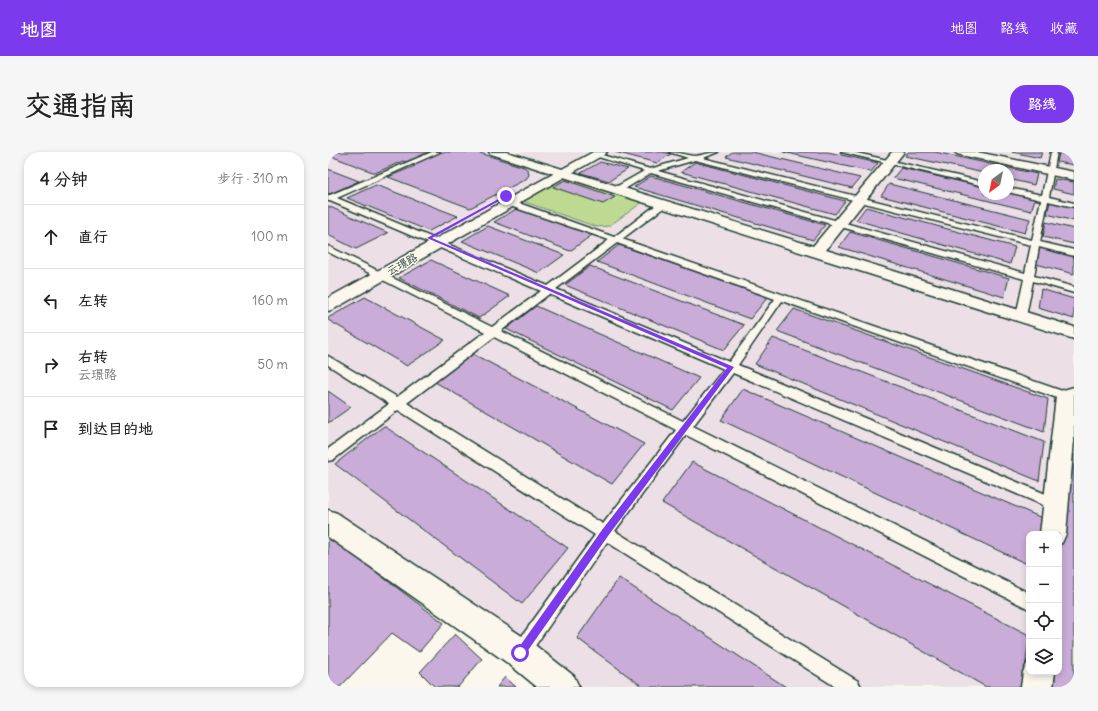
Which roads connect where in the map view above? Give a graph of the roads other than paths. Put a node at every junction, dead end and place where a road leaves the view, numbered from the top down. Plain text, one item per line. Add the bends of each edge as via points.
1 (438, 152) edge
2 (495, 152) edge
3 (672, 152) edge
4 (716, 152) edge
5 (844, 152) edge
6 (961, 152) edge
7 (1054, 152) edge
8 (595, 153) edge
9 (893, 157) edge
10 (695, 158) junction
11 (649, 171) junction
12 (1050, 171) junction
13 (559, 172) junction
14 (1074, 176) edge
15 (978, 182) edge
16 (618, 190) junction
17 (1014, 191) edge
18 (329, 198) edge
19 (1044, 198) junction
20 (860, 199) junction
21 (510, 203) junction
22 (663, 204) junction
23 (1074, 205) edge
24 (839, 224) junction
25 (616, 240) junction
26 (434, 241) junction
27 (1035, 243) junction
28 (328, 249) edge
29 (816, 252) junction
30 (1074, 253) edge
31 (375, 273) junction
32 (1029, 278) junction
33 (550, 289) junction
34 (1074, 290) edge
35 (328, 293) edge
36 (780, 298) junction
37 (328, 305) edge
38 (1021, 316) junction
39 (493, 332) junction
40 (1074, 333) edge
41 (328, 360) edge
42 (731, 367) junction
43 (1071, 396) edge
44 (398, 404) junction
45 (685, 428) junction
46 (328, 456) edge
47 (1055, 504) junction
48 (328, 522) edge
49 (1053, 531) edge
50 (605, 533) junction
51 (1026, 599) edge
52 (520, 653) junction
53 (1039, 675) edge
54 (563, 687) edge
55 (852, 687) edge
56 (1037, 687) edge

1 - 18 lane
2 - 13 street
3 - 10 lane
4 - 10 lane
5 - 9 lane
6 - 12 street
7 - 12 lane
8 - 11 lane
8 - 13 street, 云璟路
9 - 15 lane
9 - 20 street
10 - 11 lane
10 - 20 lane
11 - 16 lane
11 - 24 lane
12 - 14 street
12 - 19 lane
13 - 16 street
13 - 21 street, 云璟路
13 - 26 street, 云璟路
16 - 22 street
17 - 19 lane
18 - 26 lane
19 - 23 lane
19 - 27 lane
20 - 24 street
20 - 27 lane
21 - 25 lane
21 - 26 street, 云璟路
22 - 25 lane
22 - 29 street
24 - 29 street
24 - 32 lane
25 - 33 lane
25 - 36 lane
26 - 31 street, 云璟路
26 - 33 lane
27 - 30 lane
27 - 32 lane
28 - 31 lane
29 - 38 street
31 - 35 street, 云璟路
31 - 37 street, 云璟路
31 - 39 lane
32 - 34 lane
32 - 38 lane
33 - 39 lane
33 - 42 lane
36 - 42 lane
36 - 43 lane
38 - 40 street
39 - 44 lane
39 - 45 lane
41 - 44 lane
42 - 45 lane
42 - 47 lane
43 - 47 street
44 - 46 lane
44 - 50 lane
45 - 50 lane
45 - 51 lane
47 - 49 street
48 - 52 street
50 - 52 lane
50 - 55 lane
52 - 54 street
53 - 56 street

